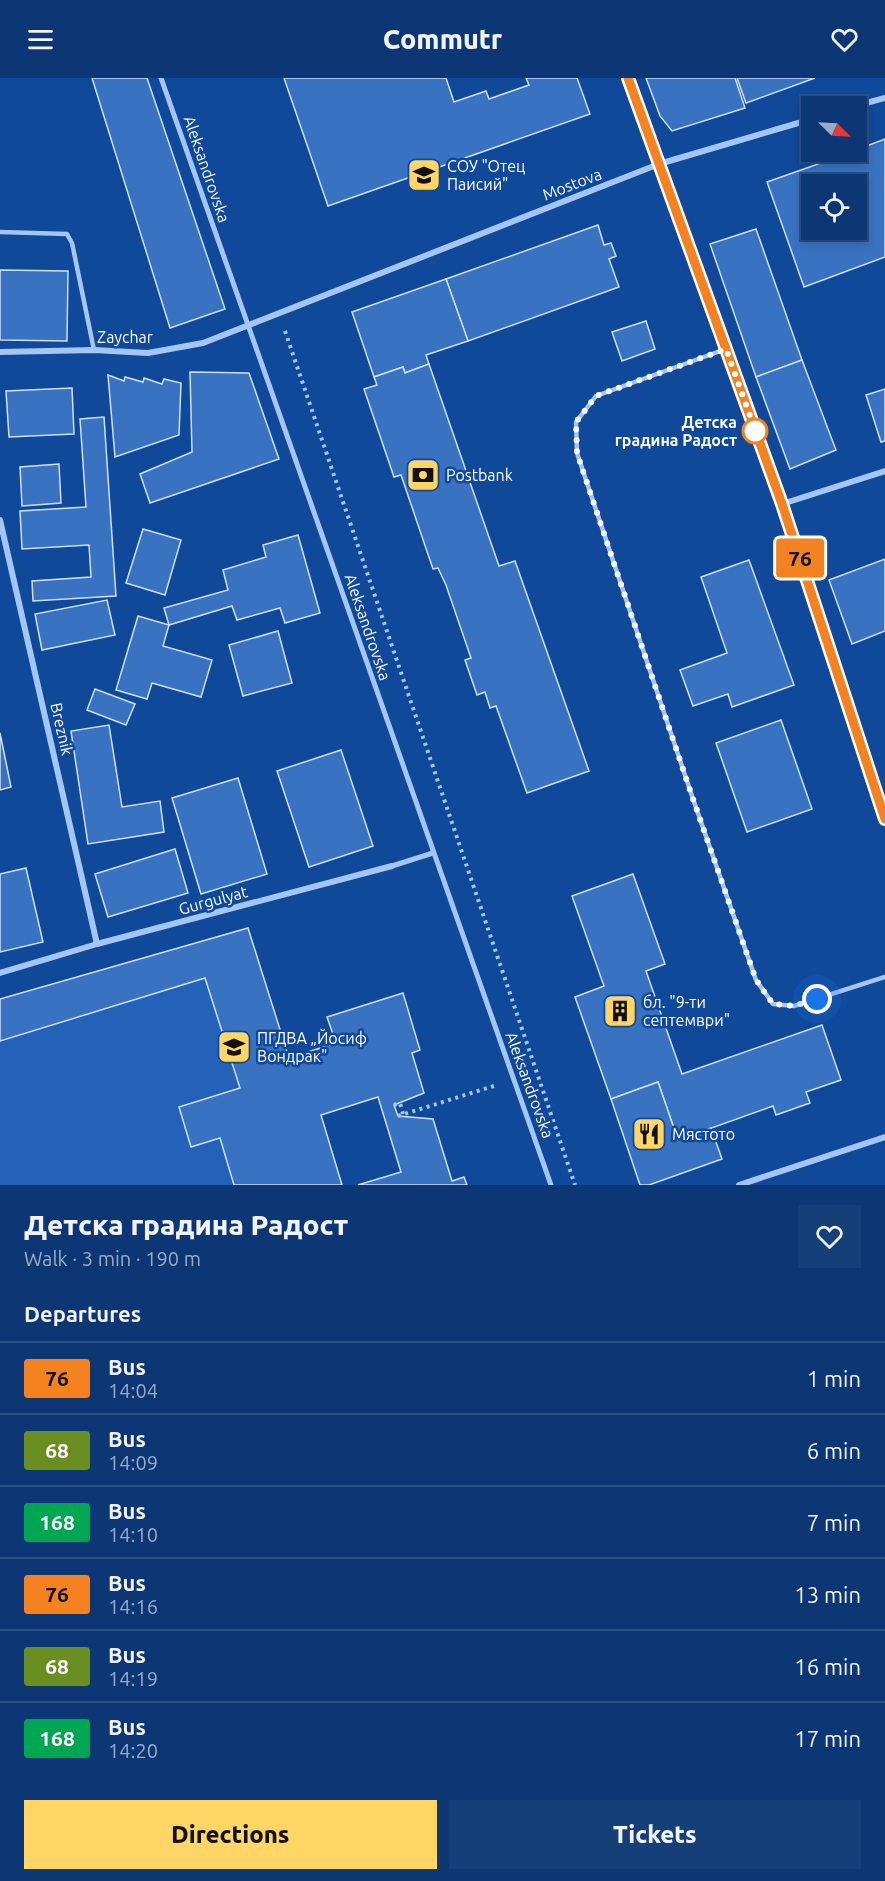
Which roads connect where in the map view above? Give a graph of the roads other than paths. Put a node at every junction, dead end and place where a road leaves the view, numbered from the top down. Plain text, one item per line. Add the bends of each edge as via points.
1 (161, 78) edge
2 (628, 78) edge
3 (885, 98) edge
4 (867, 103) edge
5 (801, 122) edge
6 (659, 164) junction
7 (0, 232) edge
8 (247, 326) junction
9 (726, 349) junction
10 (94, 350) junction
11 (0, 352) edge
12 (885, 471) edge
13 (782, 504) junction
14 (0, 520) edge
15 (885, 819) edge
16 (433, 854) junction
17 (392, 866) joint
18 (97, 944) junction
19 (0, 973) edge
20 (885, 977) edge
21 (885, 1137) edge
22 (551, 1185) edge
23 (739, 1185) edge

1 - 8 street, Aleksandrovska
2 - 6 street
3 - 4 street
5 - 6 street, Mostova
6 - 8 street, Mostova
6 - 9 street
7 - 10 lane via 67,234
8 - 10 street, Zaychar via 203,343 148,353
8 - 16 street, Aleksandrovska
9 - 13 street
9 - 20 lane via 596,396 576,422 577,453 756,980 773,1004 794,1006
10 - 11 street, Zaychar
12 - 13 street
13 - 15 street
14 - 18 street, Breznik
16 - 17 street, Gurgulyat
16 - 22 street, Aleksandrovska
17 - 18 street, Gurgulyat
18 - 19 street, Gurgulyat
21 - 23 street

